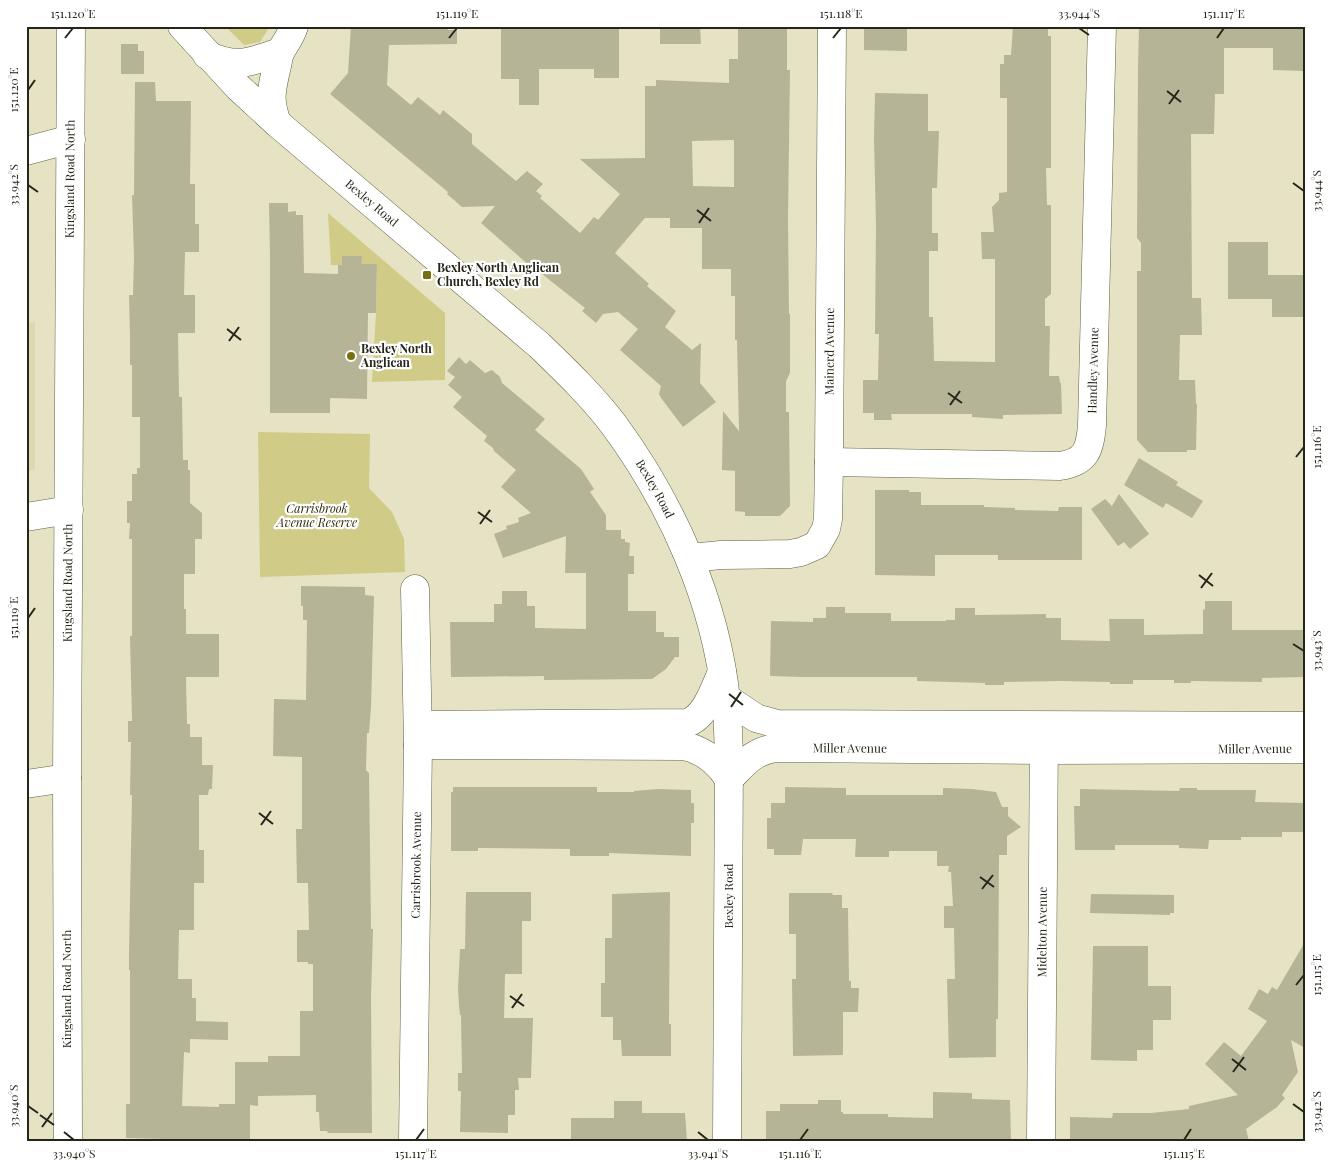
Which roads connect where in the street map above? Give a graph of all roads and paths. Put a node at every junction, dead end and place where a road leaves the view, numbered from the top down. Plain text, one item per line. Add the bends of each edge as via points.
1 (71, 26) edge
2 (182, 26) edge
3 (294, 26) edge
4 (832, 26) edge
5 (1102, 26) edge
6 (280, 52) junction
7 (207, 55) junction
8 (276, 123) junction
9 (71, 139) junction
10 (26, 151) edge
11 (829, 462) junction
12 (69, 510) junction
13 (26, 517) edge
14 (690, 558) junction
15 (415, 589) dead end
16 (724, 685) junction
17 (1305, 726) edge
18 (418, 735) junction
19 (1044, 737) junction
20 (1305, 749) edge
21 (67, 778) junction
22 (729, 779) junction
23 (26, 784) edge
24 (68, 1141) edge
25 (413, 1141) edge
26 (727, 1141) edge
27 (1041, 1141) edge

1 - 9 street, Kingsland Road North
2 - 7 street, Bexley Road
3 - 6 street
4 - 11 street, Mainerd Avenue
5 - 11 street, Handley Avenue via 1092,426 1086,452 1075,463 1060,466
6 - 7 street via 241,64
6 - 8 street via 270,98
7 - 8 street, Bexley Road
8 - 14 street, Bexley Road via 539,345 577,382 613,424 647,474
9 - 10 street
9 - 12 street, Kingsland Road North
11 - 14 street, Mainerd Avenue via 826,529 817,545 810,550 790,554
12 - 13 street
12 - 21 street, Kingsland Road North
14 - 16 street, Bexley Road via 704,598
15 - 18 street, Carrisbrook Avenue
16 - 18 street via 695,720 687,723
16 - 19 street, Miller Avenue via 756,718 777,724
16 - 22 street, Bexley Road
17 - 19 street, Miller Avenue
18 - 22 street via 684,746 706,754 718,763
18 - 25 street, Carrisbrook Avenue
19 - 20 street, Miller Avenue
19 - 22 street, Miller Avenue via 776,748 762,750
19 - 27 street, Midelton Avenue
21 - 23 street
21 - 24 street, Kingsland Road North
22 - 26 street, Bexley Road

